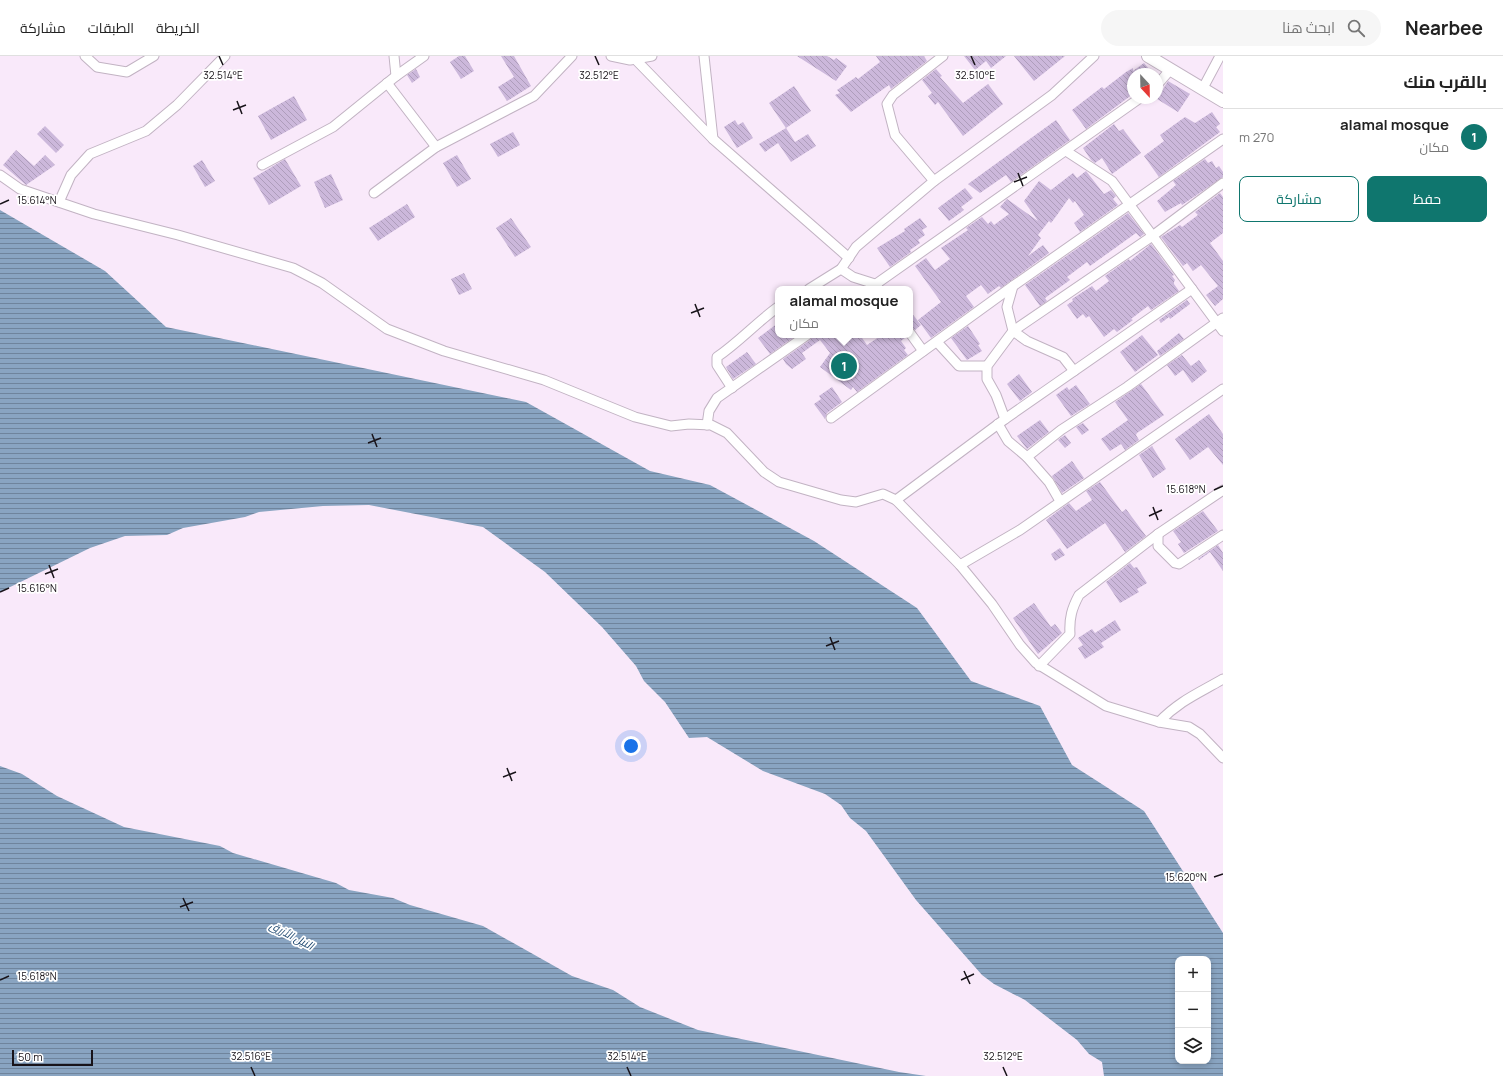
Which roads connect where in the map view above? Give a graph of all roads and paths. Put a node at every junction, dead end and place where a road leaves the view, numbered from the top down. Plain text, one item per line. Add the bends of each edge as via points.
1 (85, 56) edge
2 (154, 56) edge
3 (225, 56) edge
4 (394, 56) edge
5 (424, 56) edge
6 (572, 56) edge
7 (611, 56) edge
8 (652, 56) edge
9 (704, 56) edge
10 (943, 56) edge
11 (1094, 56) edge
12 (1148, 56) edge
13 (1220, 56) edge
14 (636, 60) junction
15 (1170, 70) junction
16 (396, 76) junction
17 (1163, 78) edge
18 (387, 83) junction
19 (1203, 88) junction
20 (1223, 101) edge
21 (1132, 104) edge
22 (713, 139) junction
23 (1223, 139) edge
24 (436, 147) junction
25 (1066, 151) junction
26 (262, 165) dead end
27 (0, 175) edge
28 (934, 181) junction
29 (1223, 183) edge
30 (374, 193) dead end
31 (59, 202) junction
32 (1130, 205) junction
33 (1151, 237) junction
34 (849, 258) junction
35 (841, 269) junction
36 (814, 286) edge
37 (872, 286) edge
38 (875, 286) edge
39 (1013, 286) junction
40 (1192, 289) junction
41 (775, 309) edge
42 (1220, 321) edge
43 (1013, 331) junction
44 (1223, 331) edge
45 (913, 337) edge
46 (803, 338) edge
47 (937, 342) junction
48 (923, 351) junction
49 (987, 366) junction
50 (1074, 371) junction
51 (732, 388) junction
52 (1223, 389) edge
53 (831, 418) dead end
54 (1001, 422) junction
55 (707, 425) junction
56 (1027, 457) junction
57 (1223, 490) edge
58 (896, 500) junction
59 (1060, 501) junction
60 (1158, 534) junction
61 (1223, 535) edge
62 (960, 565) junction
63 (1039, 666) junction
64 (1223, 679) edge
65 (1158, 722) junction
66 (1223, 758) edge

1 - 2 street via 97,67 127,72
3 - 31 street via 177,105 146,131 90,154 71,175
4 - 16 street
5 - 16 street
6 - 24 street via 534,96
7 - 14 street
8 - 14 street
9 - 22 street
10 - 28 street via 893,95 888,104 896,135
11 - 28 street via 1052,95
12 - 15 street
13 - 19 street
14 - 22 street
15 - 17 street
15 - 19 street
16 - 18 street
18 - 24 street
18 - 26 street via 333,127
19 - 20 street
21 - 25 street
22 - 34 street
23 - 32 street
24 - 30 street
25 - 32 street via 1112,181
25 - 38 street
27 - 31 street via 20,189
28 - 34 street via 856,248
29 - 33 street
31 - 55 street via 94,214 293,268 322,283 387,329 444,351 544,380 636,417 670,426
32 - 33 street
32 - 39 street
33 - 40 street
33 - 43 street
34 - 35 street
35 - 36 street
35 - 37 street
39 - 43 street via 1007,308
39 - 47 street
40 - 42 street
40 - 50 street
41 - 51 street via 738,343 717,357 717,365
42 - 44 street
42 - 56 street via 1061,430
43 - 49 street
43 - 50 street via 1027,341 1063,358
45 - 48 street
46 - 51 street
47 - 48 street
47 - 49 street via 959,366
48 - 53 street
49 - 54 street via 987,379 996,395
50 - 54 street
51 - 55 street via 717,398 708,411
52 - 59 street
54 - 56 street via 1008,441
54 - 58 street
55 - 58 street via 727,433 764,472 779,482 841,500 856,502 883,494
56 - 59 street via 1049,482
57 - 60 street
58 - 62 street
59 - 62 street via 1020,530
60 - 61 street via 1158,546 1179,564
60 - 63 street via 1079,595 1069,621 1070,634
62 - 63 street via 992,604 1020,645
63 - 65 street via 1106,706
64 - 65 street via 1197,692 1169,711
65 - 66 street via 1189,727 1200,734

